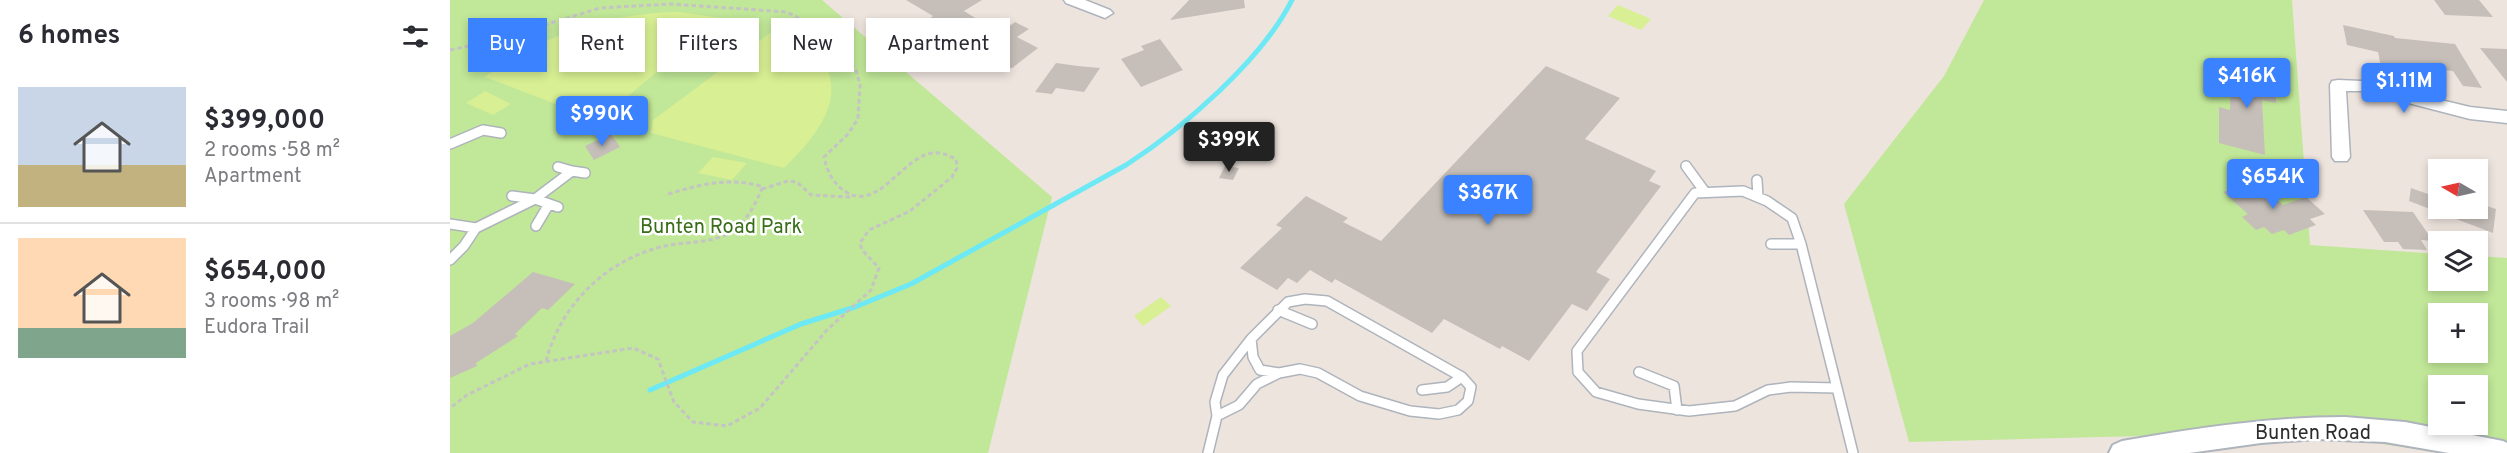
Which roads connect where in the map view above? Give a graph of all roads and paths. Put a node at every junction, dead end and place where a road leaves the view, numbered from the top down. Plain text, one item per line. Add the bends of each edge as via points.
1 (1071, 0) edge
2 (1105, 14) dead end
3 (450, 50) edge
4 (2507, 117) edge
5 (501, 132) dead end
6 (450, 144) edge
7 (2342, 157) dead end
8 (1686, 166) dead end
9 (558, 167) dead end
10 (572, 171) junction
11 (585, 173) dead end
12 (1757, 180) dead end
13 (762, 189) junction
14 (1705, 192) junction
15 (665, 195) dead end
16 (512, 196) dead end
17 (851, 197) junction
18 (1758, 197) junction
19 (535, 199) junction
20 (450, 224) edge
21 (536, 226) dead end
22 (476, 228) junction
23 (1771, 244) dead end
24 (1801, 244) junction
25 (450, 260) edge
26 (1278, 310) junction
27 (1312, 324) dead end
28 (1251, 339) junction
29 (546, 361) junction
30 (1639, 372) dead end
31 (1279, 373) junction
32 (1462, 376) junction
33 (1838, 388) junction
34 (1422, 390) dead end
35 (450, 408) edge
36 (1677, 410) junction
37 (1217, 416) junction
38 (1208, 453) edge
39 (1853, 453) edge
40 (2122, 453) edge
41 (2504, 453) edge

1 - 2 street
3 - 17 path via 474,47 600,8 640,2 787,12 806,20 838,43 858,71 858,119 824,157 828,175
4 - 7 street via 2470,113 2362,86 2338,85
5 - 6 lane via 483,130
8 - 14 lane
9 - 10 lane
10 - 11 lane
10 - 19 lane
12 - 18 lane
13 - 15 path via 748,181 709,182
13 - 17 path via 788,181 797,182 811,195
13 - 29 path via 750,215 725,236 648,251 613,267 562,318
14 - 18 lane via 1743,191
14 - 36 lane via 1695,193 1577,351 1578,372 1596,392 1638,405
16 - 19 lane
17 - 29 path via 877,191 924,154 949,153 956,159 952,177 910,211 869,230 860,243 879,268 871,290 838,320 760,408 727,426 693,422 674,402 658,359 633,348
18 - 24 lane via 1792,218
19 - 21 lane via 554,206
19 - 22 lane
20 - 22 lane
22 - 25 lane
23 - 24 lane
24 - 33 lane
26 - 27 lane
26 - 28 lane
26 - 32 lane via 1288,302 1327,301
28 - 31 lane via 1253,357 1260,369
28 - 37 lane via 1223,375 1215,402
29 - 35 path via 530,364 467,395
30 - 36 lane via 1674,386
31 - 32 lane via 1300,369 1318,373 1360,396 1410,411 1439,414 1458,410 1468,401 1471,387
31 - 37 lane via 1257,384 1239,405
32 - 34 lane via 1447,387
33 - 36 lane via 1768,390 1734,406
33 - 39 lane
37 - 38 lane
40 - 41 street, Bunten Road via 2243,432 2346,428 2425,436

